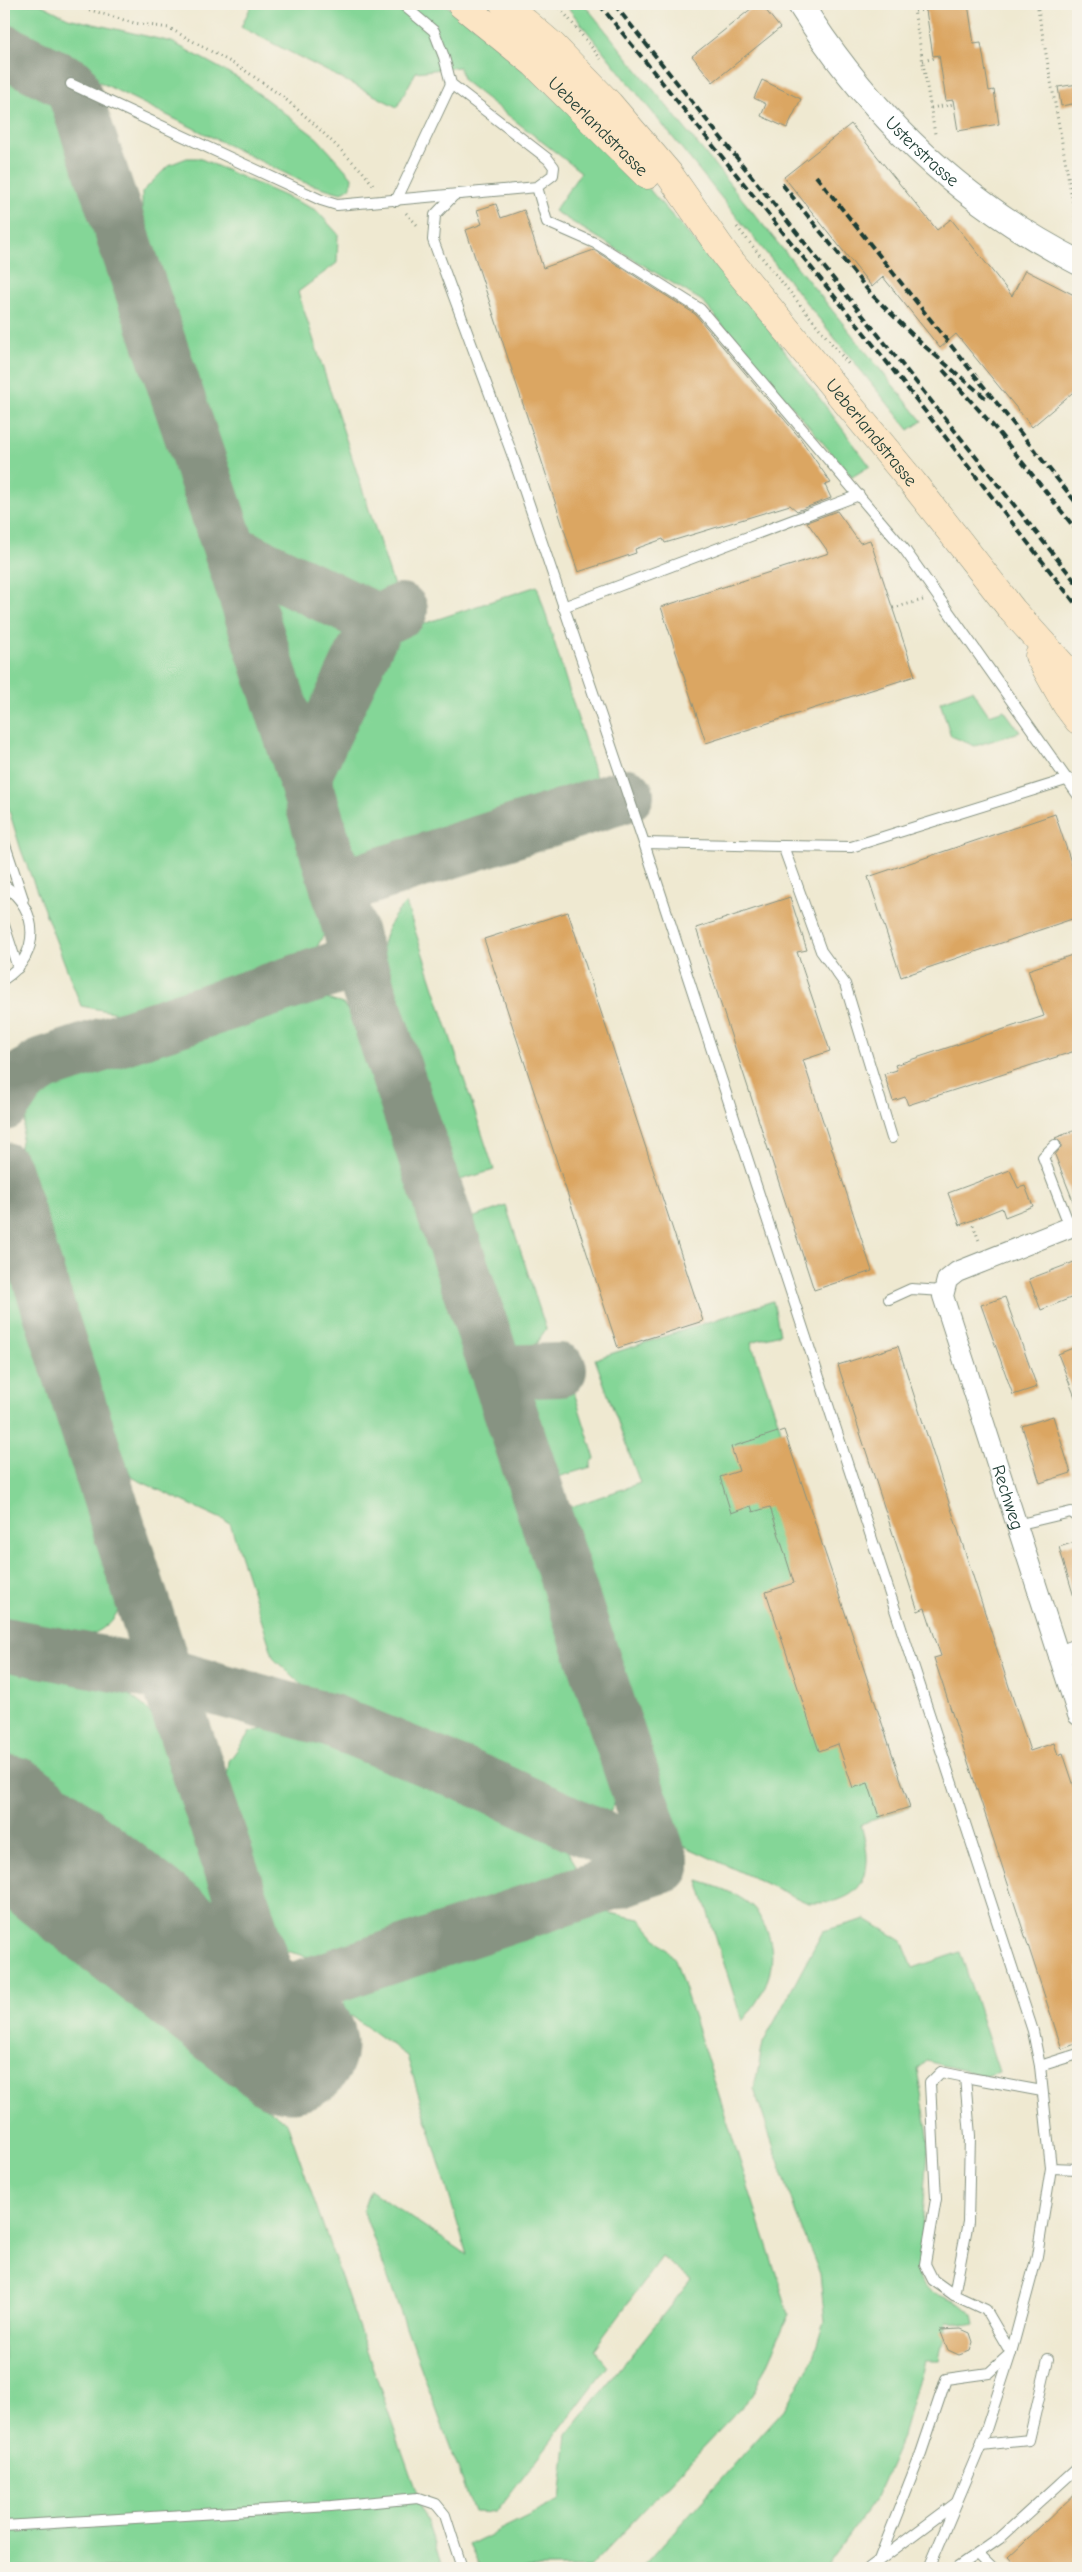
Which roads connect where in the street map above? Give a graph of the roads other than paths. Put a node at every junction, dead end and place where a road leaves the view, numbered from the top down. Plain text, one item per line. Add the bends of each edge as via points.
1 (402, 4) edge
2 (461, 4) edge
3 (504, 4) edge
4 (800, 4) edge
5 (71, 84) dead end
6 (451, 84) junction
7 (536, 187) junction
8 (454, 195) junction
9 (391, 201) junction
10 (727, 257) junction
11 (1078, 262) edge
12 (859, 495) junction
13 (563, 607) junction
14 (1013, 611) junction
15 (1078, 683) edge
16 (1078, 720) edge
17 (1069, 779) junction
18 (1078, 795) edge
19 (4, 842) edge
20 (644, 843) junction
21 (783, 846) junction
22 (4, 885) edge
23 (26, 907) junction
24 (4, 925) edge
25 (18, 968) junction
26 (4, 979) edge
27 (892, 1138) dead end
28 (1055, 1145) dead end
29 (1074, 1226) edge
30 (945, 1285) junction
31 (890, 1299) dead end
32 (1078, 1517) edge
33 (1016, 1525) junction
34 (1078, 1649) edge
35 (1059, 1656) junction
36 (1078, 1715) edge
37 (1078, 2054) edge
38 (1040, 2066) junction
39 (965, 2077) junction
40 (1042, 2090) junction
41 (1051, 2168) junction
42 (1078, 2169) edge
43 (954, 2295) junction
44 (1011, 2353) junction
45 (1048, 2359) dead end
46 (981, 2445) junction
47 (1078, 2467) edge
48 (957, 2503) junction
49 (4, 2526) edge
50 (978, 2554) junction
51 (879, 2560) junction
52 (462, 2568) edge
53 (869, 2568) edge
54 (929, 2568) edge
55 (957, 2568) edge
56 (992, 2568) edge

1 - 6 lane via 434,31
2 - 10 main road, Ueberlandstrasse via 535,64
3 - 10 main road, Ueberlandstrasse via 553,46 609,104 669,174
4 - 11 street, Usterstrasse via 826,46 884,116 956,184 1045,245
5 - 9 lane via 321,200 337,205
6 - 7 lane via 548,159 554,167 553,174
6 - 9 lane
7 - 8 lane
7 - 12 lane via 547,222 597,244 700,309
8 - 9 lane
8 - 13 lane via 436,215 433,240 512,454
10 - 14 main road, Ueberlandstrasse
12 - 13 lane
12 - 17 lane via 905,550
13 - 20 lane
14 - 15 main road, Ueberlandstrasse
14 - 16 main road, Ueberlandstrasse
17 - 18 lane
17 - 21 lane via 851,847
19 - 23 lane
20 - 21 lane
20 - 38 lane via 1033,2031
21 - 27 lane via 821,952 845,984
22 - 23 lane
23 - 25 lane via 31,924 31,942
24 - 25 lane
25 - 26 lane
28 - 29 lane via 1043,1157
29 - 30 street via 964,1268
30 - 31 lane via 911,1289
30 - 33 street, Rechweg via 944,1302
32 - 33 lane via 1071,1512
33 - 35 street, Rechweg
34 - 35 street
35 - 36 street, Rechweg
37 - 38 lane
38 - 40 lane
39 - 40 lane
39 - 43 lane via 970,2136 968,2222
39 - 43 lane via 941,2072 930,2083 936,2199 925,2264 934,2280
40 - 41 lane
41 - 42 lane
41 - 44 lane via 1037,2256
43 - 44 lane via 986,2310
44 - 46 lane
44 - 51 lane via 989,2373 946,2379
45 - 46 lane via 1029,2440
46 - 48 lane
47 - 50 lane
48 - 51 lane
48 - 54 lane
49 - 52 lane via 418,2498 436,2504 445,2515
50 - 55 lane
50 - 56 lane
51 - 53 lane

